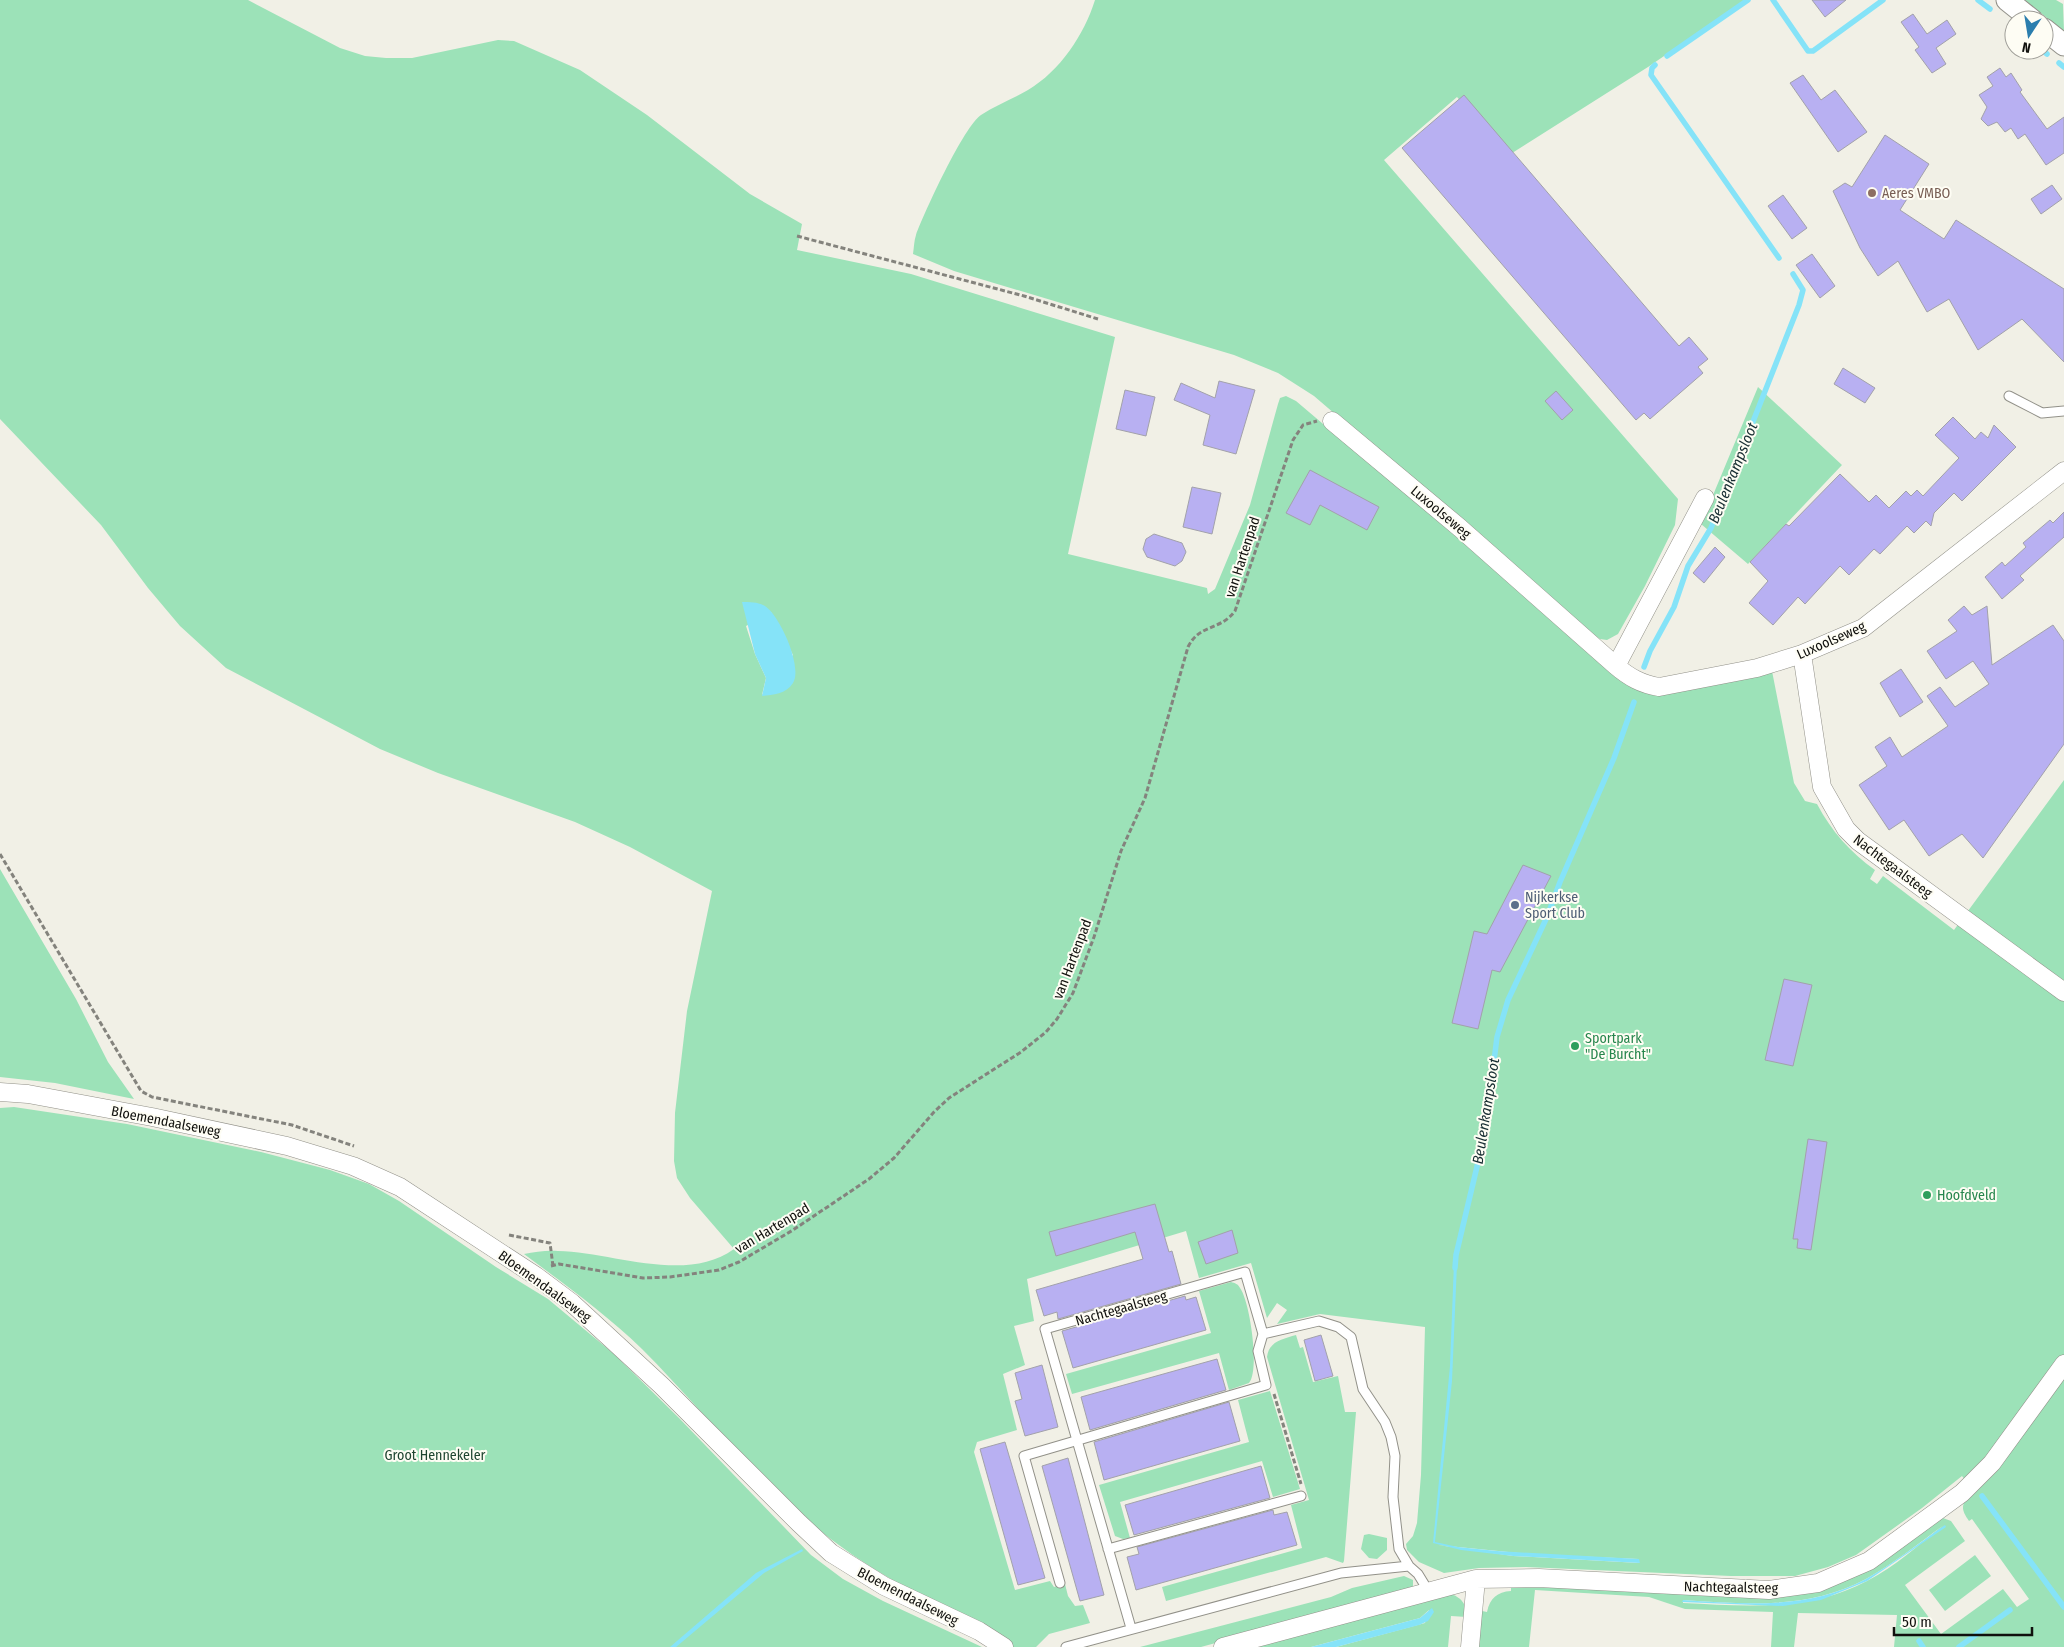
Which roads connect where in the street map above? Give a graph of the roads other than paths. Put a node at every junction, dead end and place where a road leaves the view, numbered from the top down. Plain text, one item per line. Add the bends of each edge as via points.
1 (2007, 0) edge
2 (2020, 10) edge
3 (2054, 37) edge
4 (2064, 45) edge
5 (2008, 396) dead end
6 (2064, 411) edge
7 (1332, 421) road end
8 (2064, 471) edge
9 (1705, 498) dead end
10 (1802, 654) junction
11 (1616, 666) junction
12 (2064, 992) edge
13 (0, 1092) edge
14 (1263, 1334) junction
15 (2064, 1364) edge
16 (1076, 1440) junction
17 (1301, 1496) road end
18 (1108, 1549) junction
19 (1409, 1566) junction
20 (1476, 1580) junction
21 (1060, 1583) dead end
22 (1429, 1592) junction
23 (1131, 1628) junction
24 (1004, 1647) edge
25 (1066, 1647) edge
26 (1223, 1647) edge
27 (1470, 1647) edge

1 - 2 street
3 - 4 street
5 - 6 lane via 2042,413
7 - 11 street, Luxoolseweg via 1460,528
8 - 10 street, Luxoolseweg via 1863,628
9 - 11 street
10 - 11 street, Luxoolseweg via 1757,668 1658,687 1631,678
10 - 12 street, Nachtegaalsteeg via 1822,787 1846,829
13 - 24 street, Bloemendaalseweg via 28,1094 287,1146 353,1166 400,1187 572,1303 628,1353 831,1552 884,1586 979,1631
14 - 16 lane, Nachtegaalsteeg via 1258,1351 1266,1385
14 - 16 lane, Nachtegaalsteeg via 1246,1272 1045,1329
14 - 19 lane via 1319,1321 1338,1327 1351,1337 1363,1390 1385,1422 1391,1437 1395,1456 1396,1538
15 - 20 street, Nachtegaalsteeg via 1992,1463 1962,1493 1869,1561 1832,1578 1804,1586 1769,1590 1540,1578
16 - 18 lane, Nachtegaalsteeg
16 - 21 lane via 1024,1456
17 - 18 lane
18 - 23 lane, Nachtegaalsteeg
19 - 22 lane
19 - 23 lane via 1341,1573
20 - 22 street, Nachtegaalsteeg
20 - 27 street
22 - 26 street, Nachtegaalsteeg
23 - 25 lane

